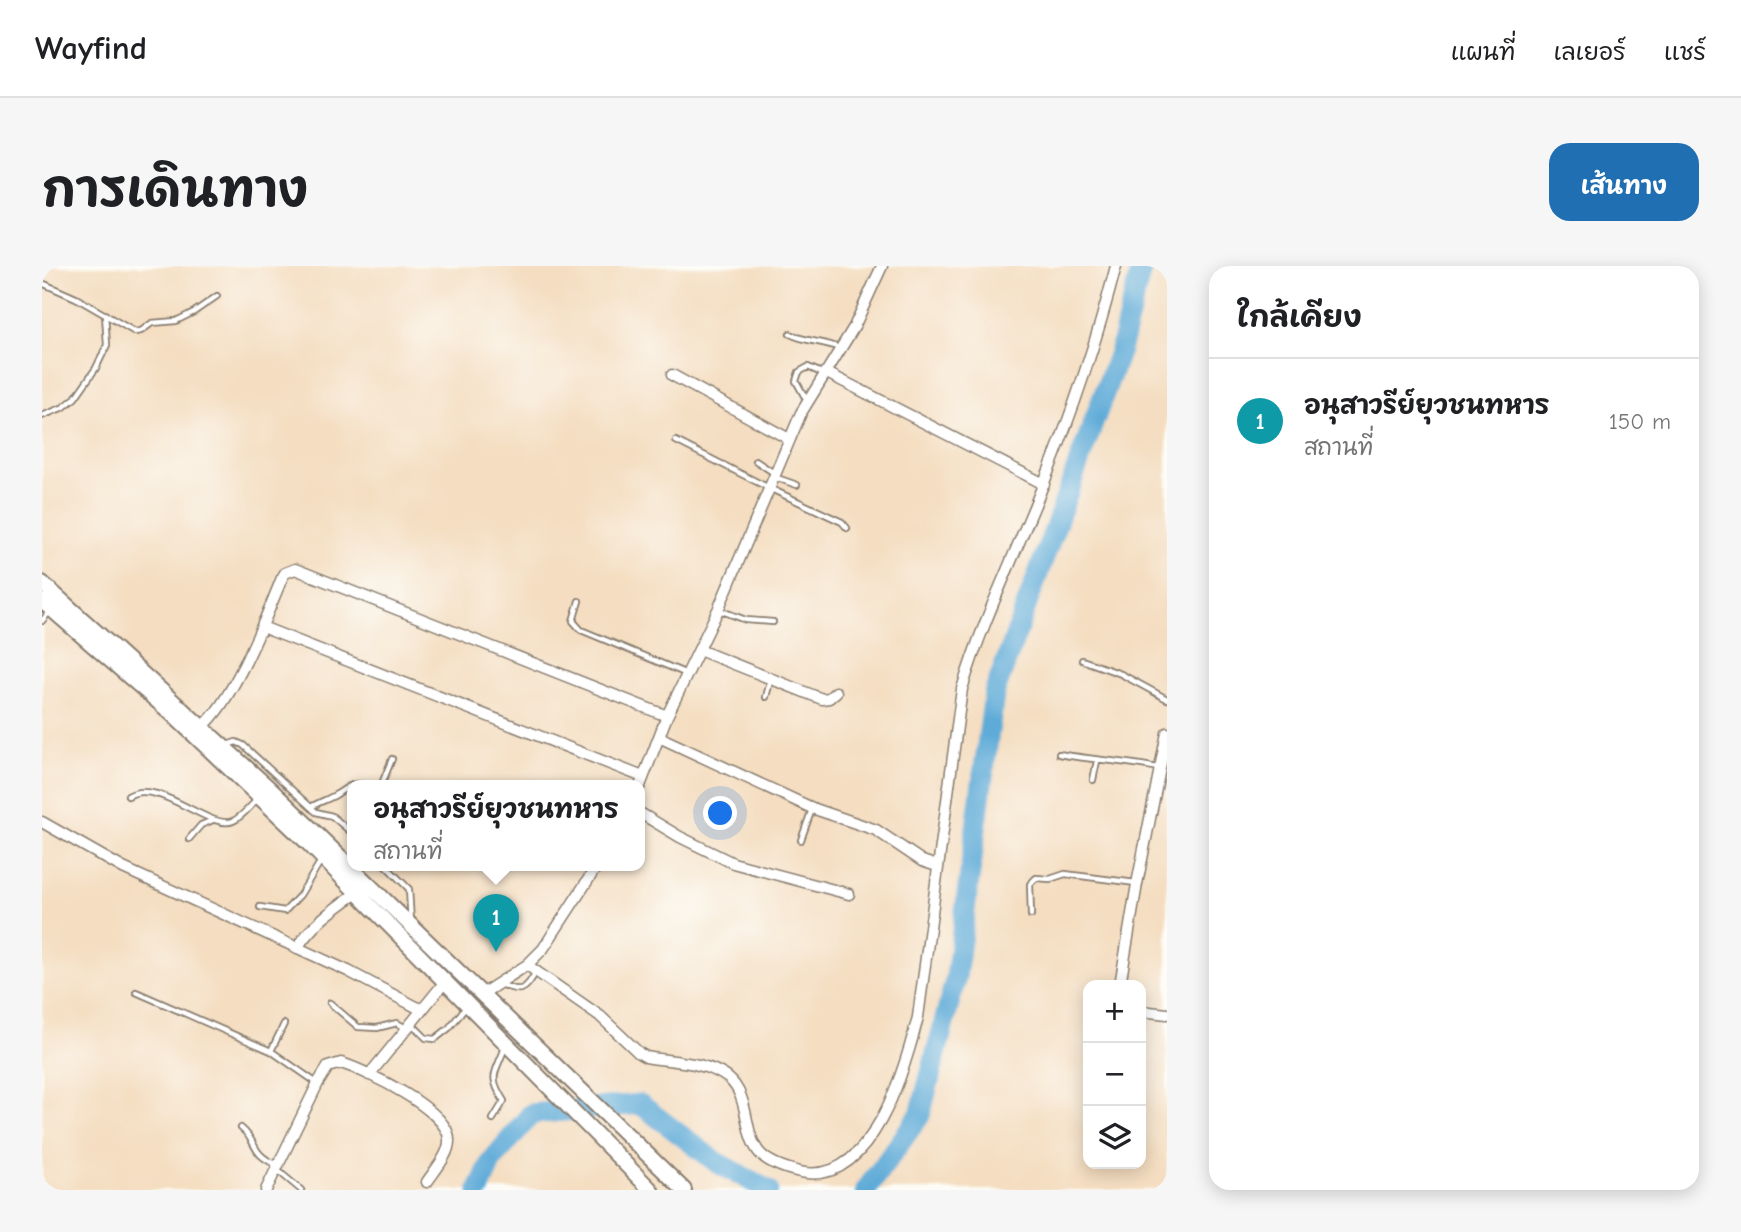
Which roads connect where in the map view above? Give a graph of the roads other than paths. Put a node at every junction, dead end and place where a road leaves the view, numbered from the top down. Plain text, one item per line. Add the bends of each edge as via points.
1 (882, 266) edge
2 (1116, 266) edge
3 (42, 283) edge
4 (217, 296) dead end
5 (105, 314) junction
6 (790, 334) dead end
7 (840, 349) junction
8 (825, 373) junction
9 (672, 375) dead end
10 (808, 402) junction
11 (42, 416) edge
12 (789, 439) junction
13 (676, 441) dead end
14 (756, 461) dead end
15 (774, 475) junction
16 (1044, 484) junction
17 (797, 485) dead end
18 (769, 488) junction
19 (847, 528) dead end
20 (42, 583) edge
21 (579, 601) dead end
22 (47, 605) edge
23 (718, 610) junction
24 (42, 621) edge
25 (773, 622) dead end
26 (262, 627) junction
27 (699, 650) junction
28 (1082, 660) dead end
29 (687, 674) junction
30 (771, 677) junction
31 (835, 692) dead end
32 (766, 696) dead end
33 (1167, 699) edge
34 (667, 716) junction
35 (202, 727) junction
36 (1167, 733) edge
37 (659, 737) junction
38 (222, 746) junction
39 (1059, 754) dead end
40 (392, 759) dead end
41 (1097, 761) junction
42 (1163, 761) edge
43 (383, 780) edge
44 (639, 780) edge
45 (641, 780) edge
46 (1093, 780) dead end
47 (347, 786) edge
48 (128, 796) dead end
49 (260, 797) junction
50 (311, 807) junction
51 (812, 808) junction
52 (645, 816) edge
53 (214, 820) junction
54 (42, 822) edge
55 (347, 830) edge
56 (189, 839) dead end
57 (801, 840) dead end
58 (323, 858) junction
59 (347, 864) edge
60 (937, 866) junction
61 (354, 871) edge
62 (391, 871) edge
63 (594, 871) edge
64 (1137, 884) junction
65 (358, 892) junction
66 (849, 894) dead end
67 (260, 907) dead end
68 (1031, 915) dead end
69 (411, 925) junction
70 (297, 948) junction
71 (532, 968) junction
72 (1120, 980) edge
73 (444, 983) junction
74 (499, 984) junction
75 (136, 992) dead end
76 (482, 994) junction
77 (330, 1003) dead end
78 (468, 1004) junction
79 (422, 1010) junction
80 (1146, 1012) edge
81 (1167, 1014) edge
82 (284, 1024) dead end
83 (409, 1026) junction
84 (506, 1043) junction
85 (271, 1051) junction
86 (369, 1075) junction
87 (318, 1083) junction
88 (493, 1119) dead end
89 (241, 1128) dead end
90 (276, 1167) junction
91 (427, 1182) dead end
92 (266, 1190) edge
93 (300, 1190) edge
94 (651, 1190) edge
95 (684, 1190) edge

1 - 7 street
2 - 16 street
3 - 5 lane
4 - 5 lane via 176,321 152,323 141,331 131,331
5 - 11 lane via 107,345 101,361 75,398
6 - 7 lane
7 - 8 street
8 - 10 street
8 - 10 lane via 808,367 799,372 796,381
8 - 16 street
9 - 12 street
10 - 12 street
12 - 15 street
13 - 18 lane
14 - 15 lane
15 - 17 lane
15 - 18 street
16 - 60 street via 973,650 962,689
18 - 19 lane
18 - 23 street
20 - 35 main road
21 - 29 lane via 573,621 581,630
22 - 24 lane
22 - 49 main road
23 - 25 lane via 746,621
23 - 27 street
26 - 34 street via 282,578 295,569
26 - 35 street via 213,718
26 - 44 street
27 - 29 street
27 - 30 street
28 - 33 lane via 1121,674
29 - 34 street
30 - 31 street via 822,699
30 - 32 lane
34 - 37 street
35 - 38 main road
36 - 42 street
37 - 45 street
37 - 51 street
38 - 50 lane via 243,745
38 - 59 main road
39 - 41 lane
40 - 43 lane
41 - 42 lane
41 - 46 lane
42 - 64 street
47 - 50 lane
48 - 53 lane via 155,794
49 - 53 lane via 234,821
49 - 58 main road
50 - 55 lane
51 - 57 lane
51 - 60 street via 876,830
52 - 66 street via 733,863
53 - 56 lane via 201,825
54 - 70 street via 123,868
58 - 65 main road
58 - 67 lane via 285,911
60 - 71 street via 918,1017 895,1090 874,1134 855,1156 815,1175 784,1168 760,1154 736,1088 728,1079 696,1066 639,1053 600,1016
61 - 69 main road
62 - 69 lane via 409,889
63 - 71 street
64 - 68 lane via 1065,874 1035,878 1030,884
64 - 72 street
65 - 70 street via 319,919
65 - 73 main road
69 - 76 main road
70 - 79 street
71 - 74 street
71 - 74 lane via 523,989
73 - 78 main road
73 - 79 street
74 - 76 street
75 - 85 lane
76 - 95 main road
77 - 83 lane via 358,1027
78 - 83 lane via 435,1039
78 - 84 main road
79 - 83 street
80 - 81 street
82 - 85 lane
83 - 86 street
84 - 88 lane via 493,1078 504,1101
84 - 94 main road
85 - 87 lane
86 - 87 street via 334,1063
86 - 91 street via 419,1102 446,1126 449,1145
87 - 90 street
89 - 90 lane via 258,1154
90 - 92 street
90 - 93 lane

